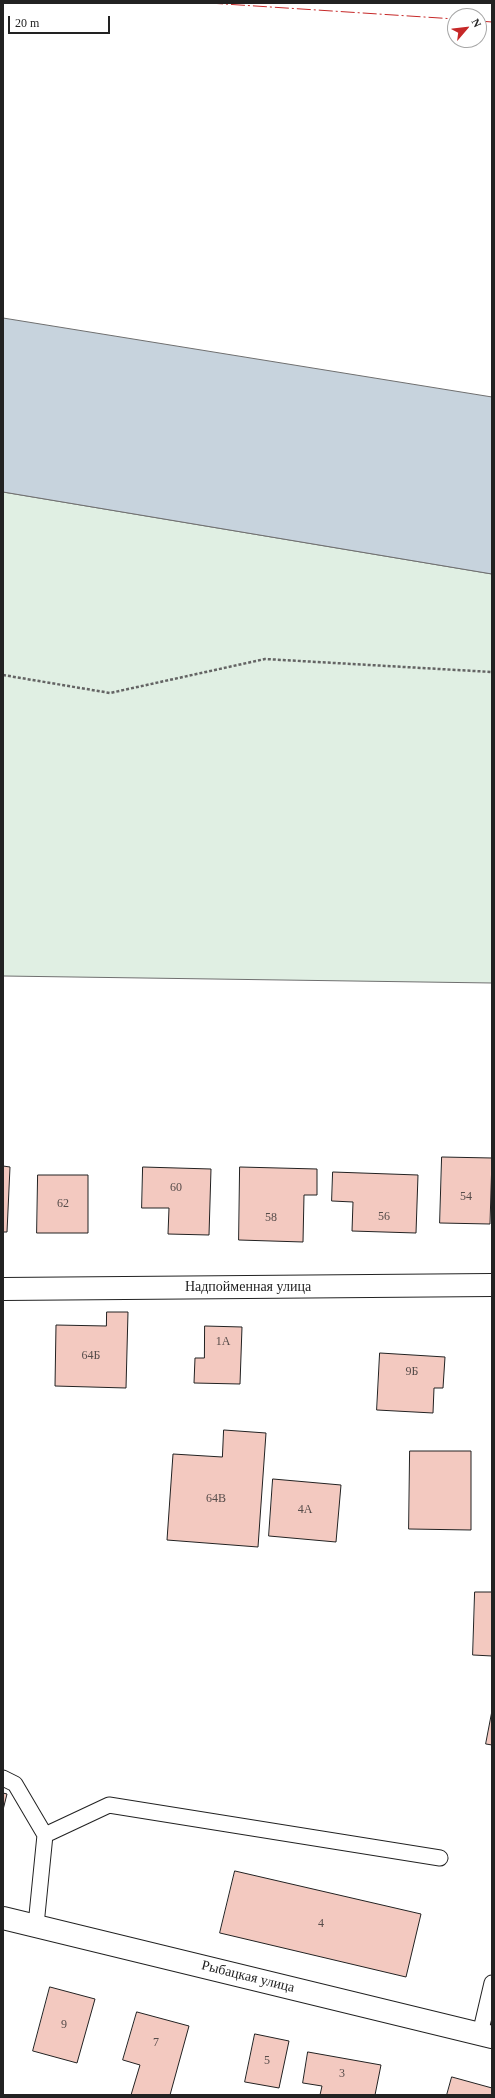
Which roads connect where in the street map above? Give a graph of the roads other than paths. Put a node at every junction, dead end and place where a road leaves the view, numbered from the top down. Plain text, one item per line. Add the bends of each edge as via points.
1 (492, 1285) edge
2 (3, 1289) edge
3 (3, 1778) edge
4 (46, 1835) junction
5 (440, 1858) dead end
6 (3, 1918) edge
7 (36, 1925) junction
8 (492, 1983) edge
9 (486, 2036) edge

1 - 2 street, Надпойменная улица
3 - 4 lane via 15,1784
4 - 5 lane via 109,1805
4 - 7 lane
6 - 7 street, Рыбацкая улица
7 - 9 street, Рыбацкая улица
8 - 9 lane

